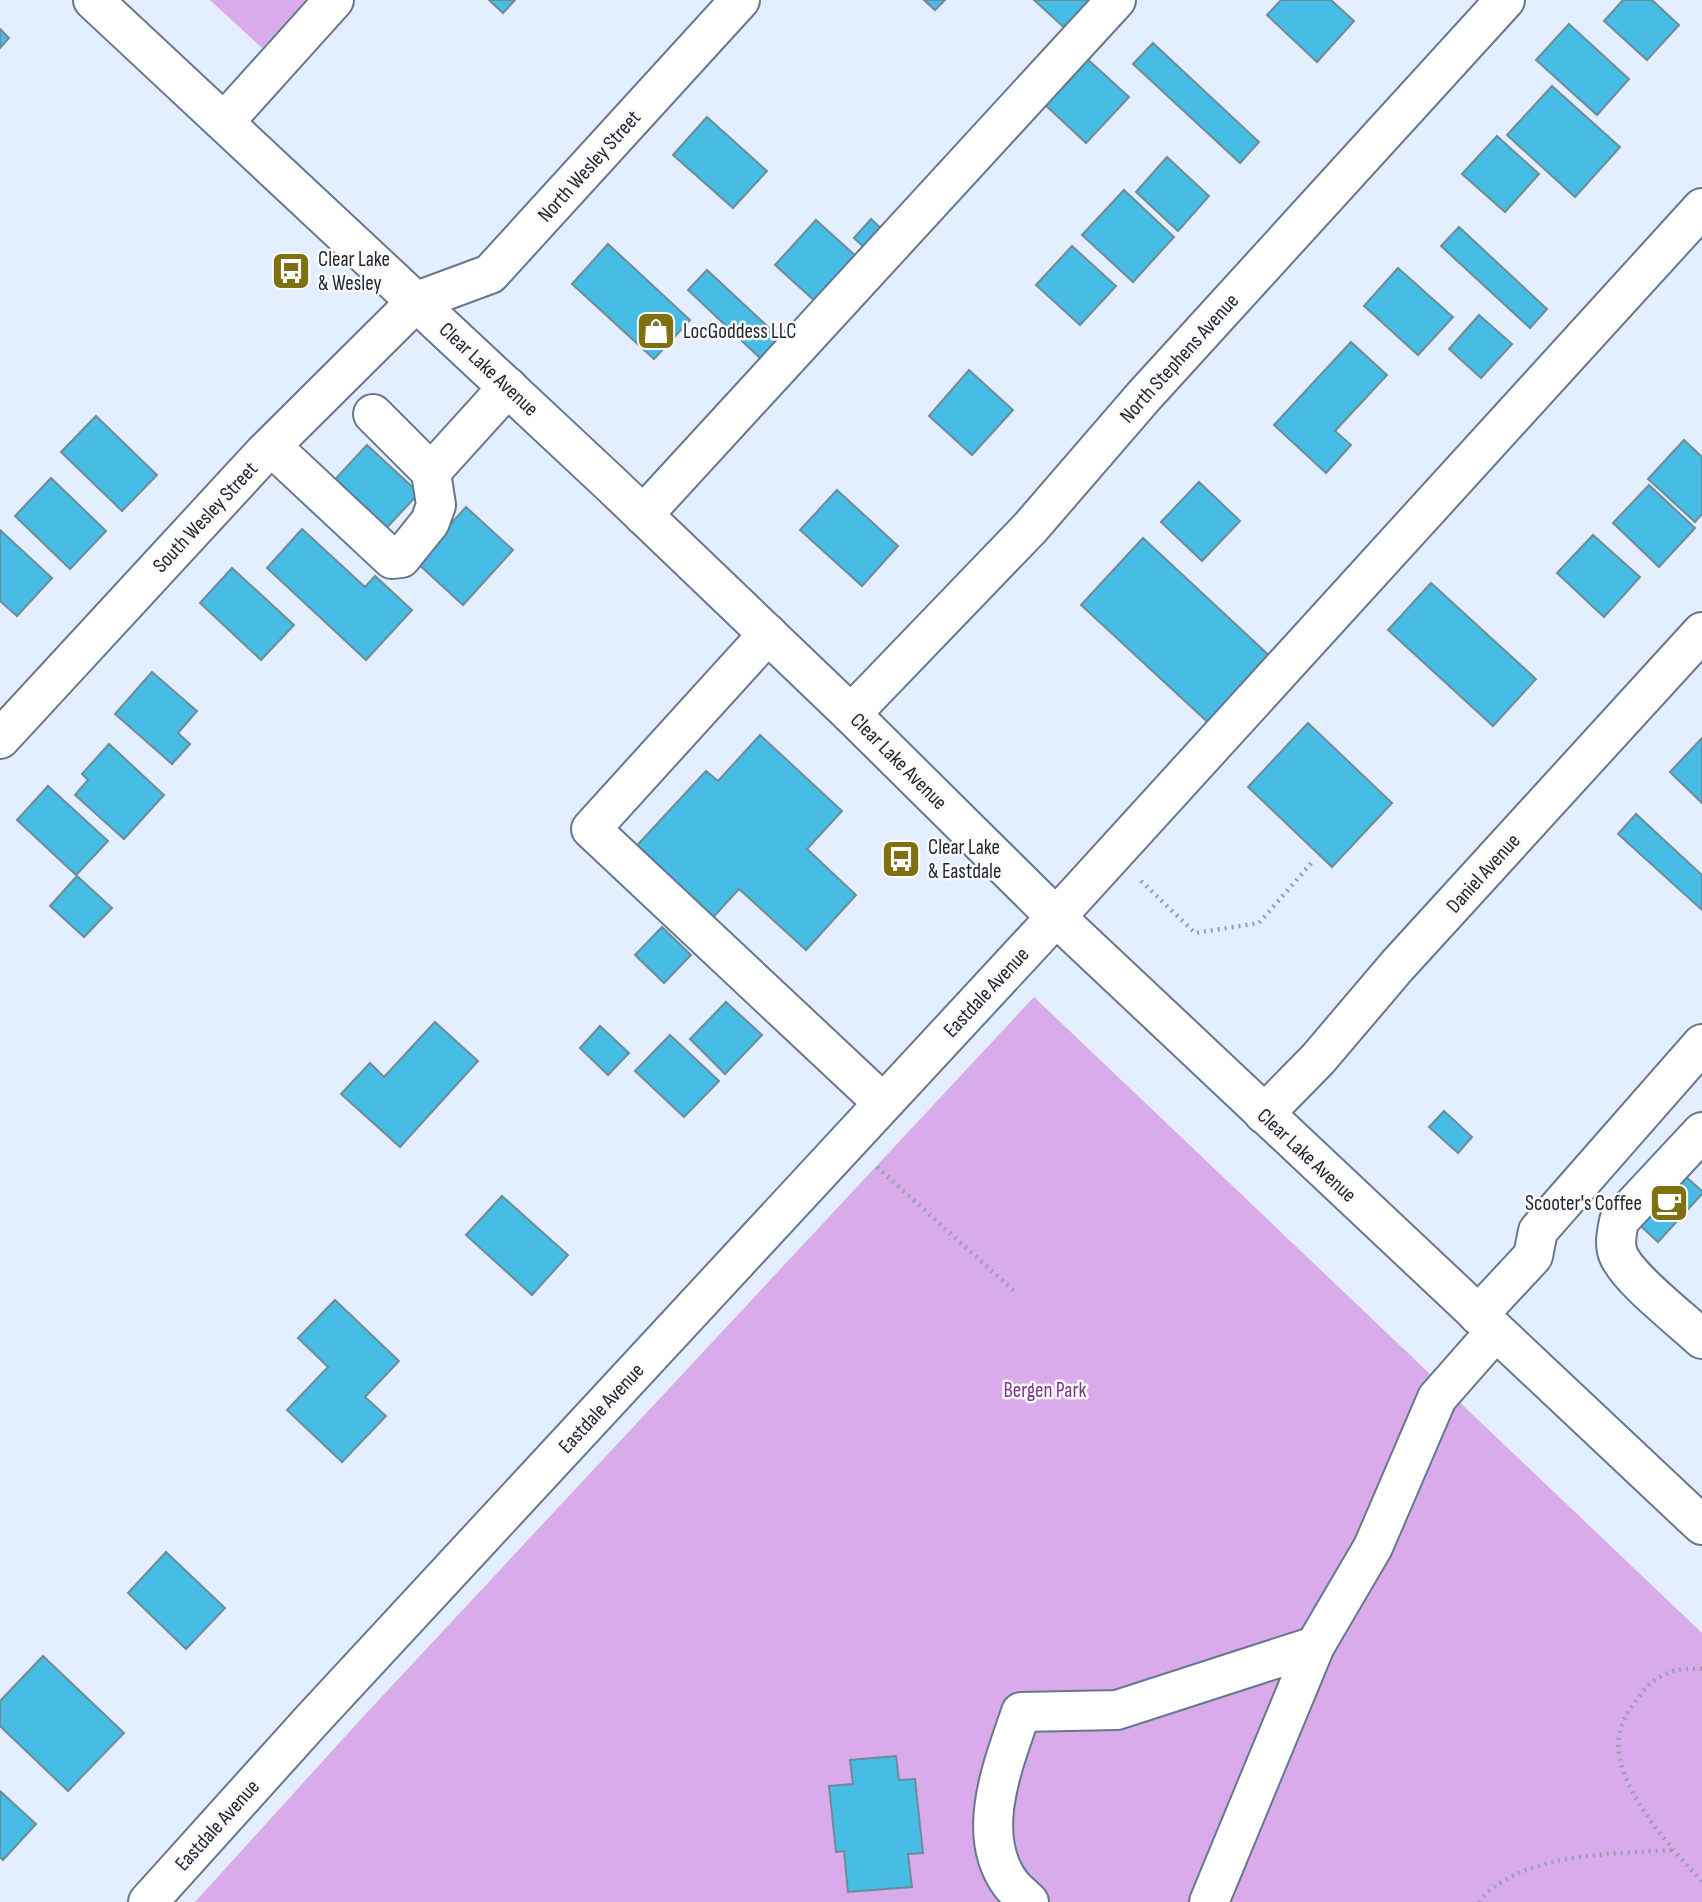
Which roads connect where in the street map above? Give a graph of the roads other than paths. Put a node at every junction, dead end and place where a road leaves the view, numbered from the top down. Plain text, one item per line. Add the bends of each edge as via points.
1 (93, 0) edge
2 (334, 0) edge
3 (740, 0) edge
4 (1116, 0) edge
5 (1505, 0) edge
6 (225, 121) junction
7 (1702, 208) edge
8 (417, 302) junction
9 (508, 387) junction
10 (373, 414) dead end
11 (271, 446) junction
12 (431, 472) junction
13 (643, 515) junction
14 (1702, 632) edge
15 (768, 634) junction
16 (851, 714) junction
17 (0, 739) edge
18 (1056, 917) junction
19 (1702, 1044) edge
20 (883, 1103) junction
21 (1264, 1114) junction
22 (1702, 1132) edge
23 (1487, 1323) junction
24 (1702, 1339) edge
25 (1702, 1525) edge
26 (1315, 1646) junction
27 (148, 1902) edge
28 (1029, 1902) edge
29 (1209, 1902) edge

1 - 6 street, Clear Lake Avenue
2 - 6 street
3 - 8 street, North Wesley Street via 490,274
4 - 13 street
5 - 16 street, North Stephens Avenue via 1153,386 1030,528
6 - 8 street, Clear Lake Avenue
7 - 18 street, Eastdale Avenue
8 - 9 street, Clear Lake Avenue
8 - 11 street, South Wesley Street
9 - 12 street
9 - 13 street, Clear Lake Avenue
10 - 12 street
11 - 12 street via 392,559 401,558 430,522 436,505
11 - 17 street, South Wesley Street
13 - 15 street, Clear Lake Avenue
14 - 21 street, Daniel Avenue
15 - 16 street, Clear Lake Avenue
15 - 20 street via 591,829
16 - 18 street, Clear Lake Avenue
18 - 20 street, Eastdale Avenue
18 - 21 street, Clear Lake Avenue
19 - 23 street via 1538,1231 1533,1256
20 - 27 street, Eastdale Avenue
21 - 23 street, Clear Lake Avenue
22 - 24 street via 1619,1221 1615,1237 1625,1268
23 - 25 street, Clear Lake Avenue
23 - 26 street via 1437,1398 1373,1547
26 - 28 street via 1117,1710 1021,1712 993,1817 996,1853 1010,1883
26 - 29 street

